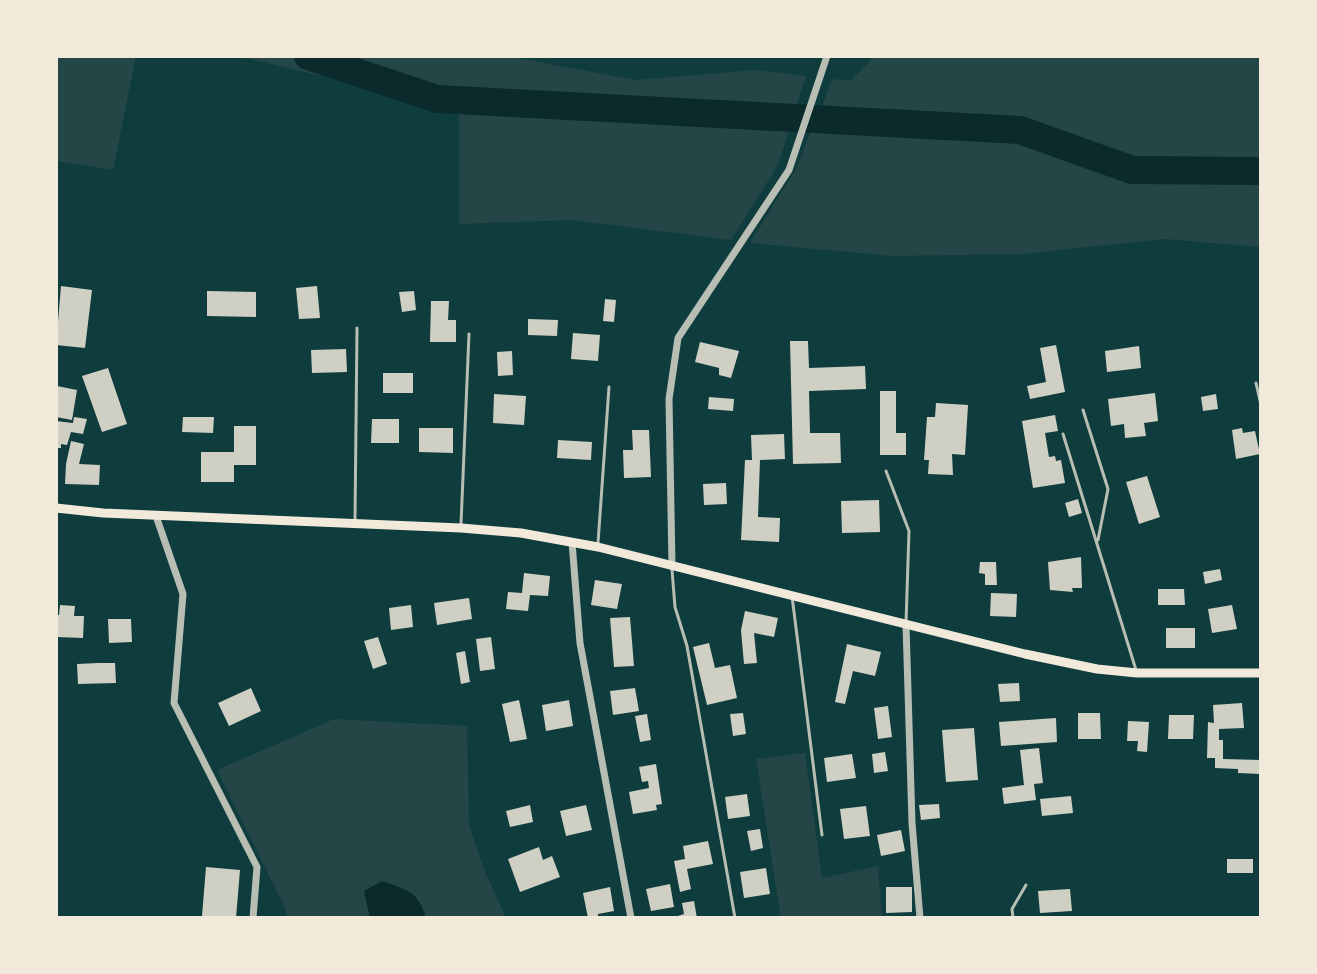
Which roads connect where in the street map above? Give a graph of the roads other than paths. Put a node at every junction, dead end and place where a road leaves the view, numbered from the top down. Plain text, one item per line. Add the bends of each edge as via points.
1 (827, 56) edge
2 (357, 328) dead end
3 (469, 334) dead end
4 (1256, 383) dead end
5 (609, 387) dead end
6 (1261, 405) edge
7 (1083, 410) dead end
8 (1063, 434) dead end
9 (886, 471) dead end
10 (56, 508) edge
11 (156, 516) junction
12 (355, 524) junction
13 (461, 528) junction
14 (572, 542) junction
15 (1097, 544) junction
16 (598, 547) junction
17 (672, 566) junction
18 (792, 596) junction
19 (906, 625) junction
20 (1137, 673) junction
21 (1261, 673) edge
22 (822, 835) dead end
23 (1026, 885) dead end
24 (253, 918) edge
25 (631, 918) edge
26 (735, 918) edge
27 (920, 918) edge
28 (1013, 918) edge

1 - 17 street via 789,170 678,338 669,399
2 - 12 lane
3 - 13 lane
4 - 6 lane
5 - 16 lane
7 - 15 lane via 1108,489
8 - 15 lane
9 - 19 lane via 909,531
10 - 11 main road
11 - 12 main road
11 - 24 street via 183,594 174,703 257,867
12 - 13 main road
13 - 14 main road
14 - 16 main road
14 - 25 street via 580,643
15 - 20 lane
16 - 17 main road
17 - 18 main road
17 - 26 lane via 675,607 687,646
18 - 19 main road
18 - 22 lane
19 - 20 main road via 1097,669
19 - 27 street
20 - 21 main road
23 - 28 lane via 1012,909

